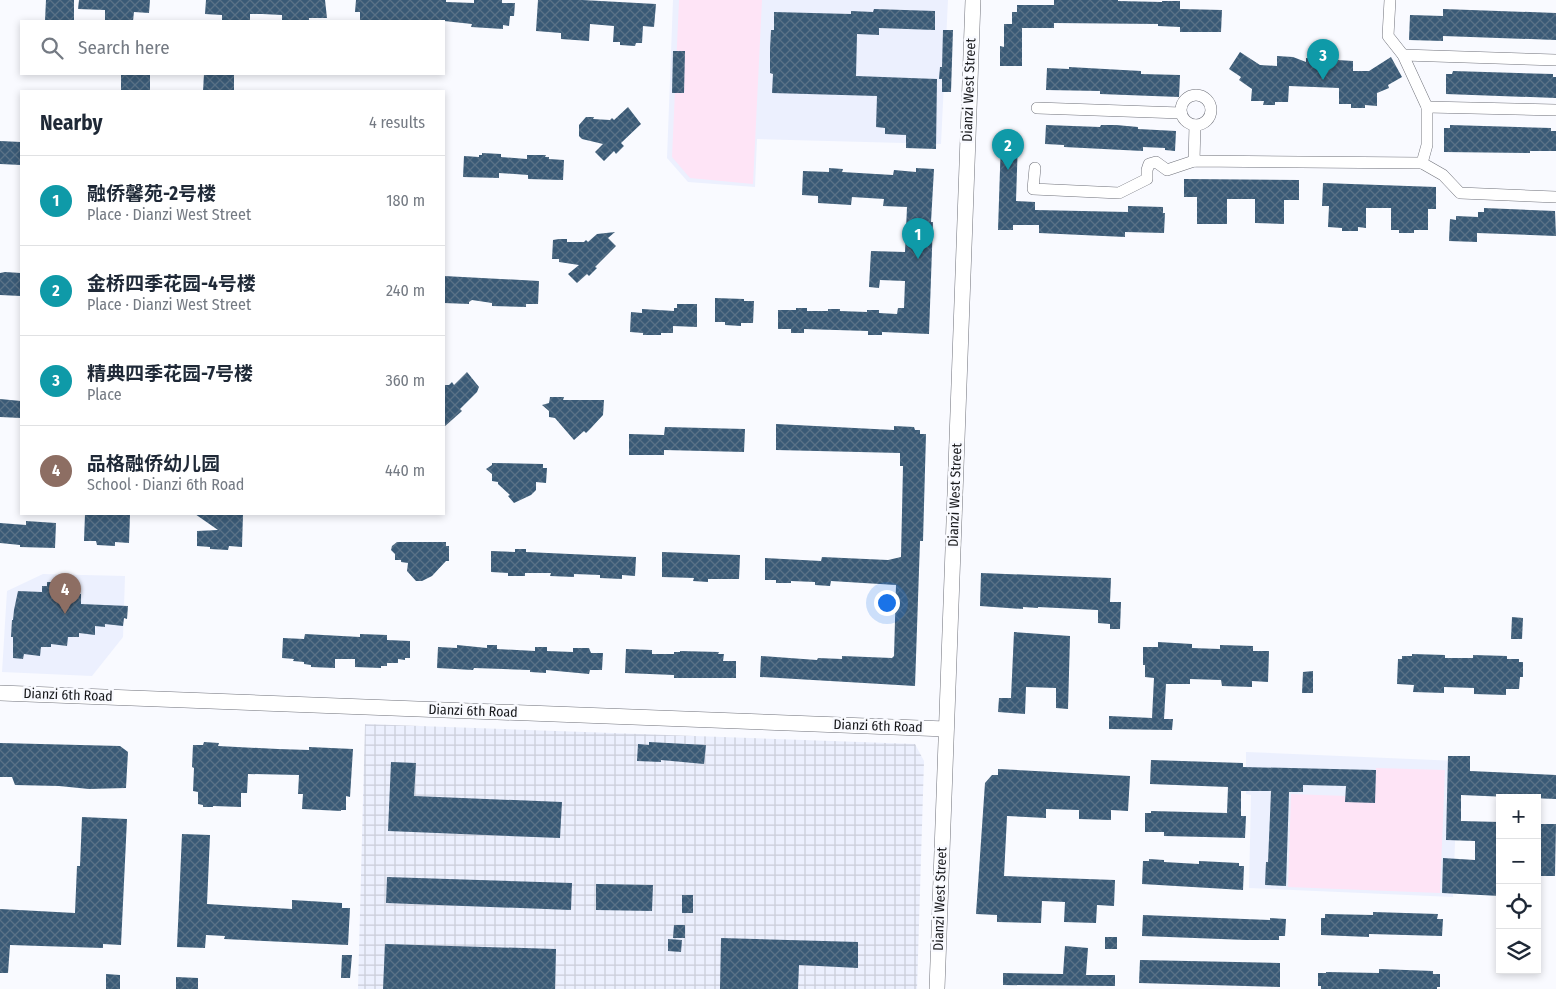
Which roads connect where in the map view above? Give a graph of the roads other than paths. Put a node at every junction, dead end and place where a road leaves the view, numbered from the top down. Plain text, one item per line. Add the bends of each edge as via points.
1 (973, 0) edge
2 (1390, 0) edge
3 (1403, 55) junction
4 (1556, 60) edge
5 (1426, 107) junction
6 (1038, 108) dead end
7 (1556, 110) edge
8 (1181, 113) junction
9 (1195, 125) junction
10 (1194, 161) junction
11 (1422, 163) junction
12 (1034, 168) dead end
13 (1556, 197) edge
14 (0, 694) edge
15 (946, 729) junction
16 (936, 989) edge

1 - 15 street, Dianzi West Street
2 - 3 street via 1388,36
3 - 4 street
3 - 5 street
5 - 7 street
5 - 11 street via 1427,145
6 - 8 street
8 - 9 street via 1185,120
8 - 9 street via 1186,99 1199,95 1204,98 1210,105 1210,116 1207,121
9 - 10 street
10 - 11 street
10 - 12 street via 1167,170 1156,162 1149,164 1147,179 1119,193 1033,189
11 - 13 street via 1442,175 1460,192
14 - 15 street, Dianzi 6th Road
15 - 16 street, Dianzi West Street

